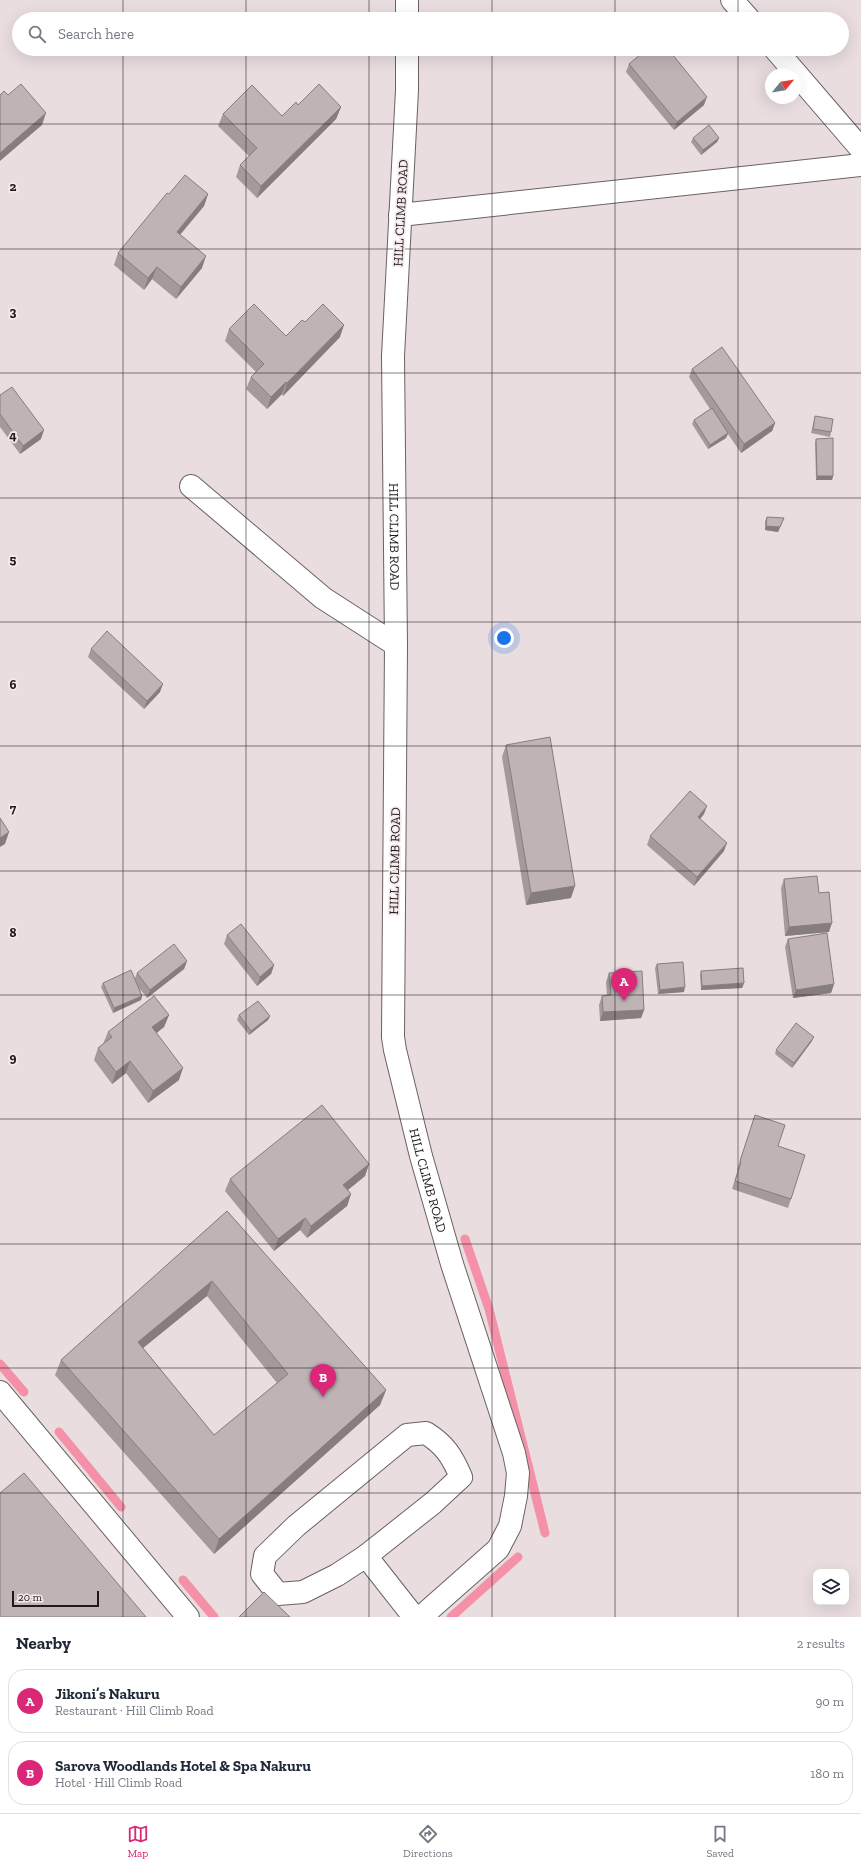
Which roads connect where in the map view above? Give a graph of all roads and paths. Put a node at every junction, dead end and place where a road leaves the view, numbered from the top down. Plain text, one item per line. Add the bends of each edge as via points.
1 (407, 0) edge
2 (732, 0) edge
3 (407, 12) edge
4 (743, 12) edge
5 (407, 56) edge
6 (781, 56) edge
7 (861, 149) edge
8 (861, 165) edge
9 (400, 215) junction
10 (190, 486) dead end
11 (396, 645) junction
12 (0, 1392) edge
13 (366, 1556) junction
14 (188, 1617) edge
15 (414, 1617) edge
16 (421, 1617) edge

1 - 3 street
2 - 4 street
5 - 9 street, HILL CLIMB ROAD
6 - 7 street
8 - 9 street
9 - 11 street, HILL CLIMB ROAD via 393,356
10 - 11 street via 323,598
11 - 16 street, HILL CLIMB ROAD via 392,1021 395,1050 421,1156 452,1264 514,1453 518,1474 510,1526 498,1549
12 - 14 street
13 - 13 street via 433,1503 461,1477 453,1459 440,1442 426,1433 407,1435 296,1526 265,1556 262,1574 278,1594 303,1592
13 - 15 street

